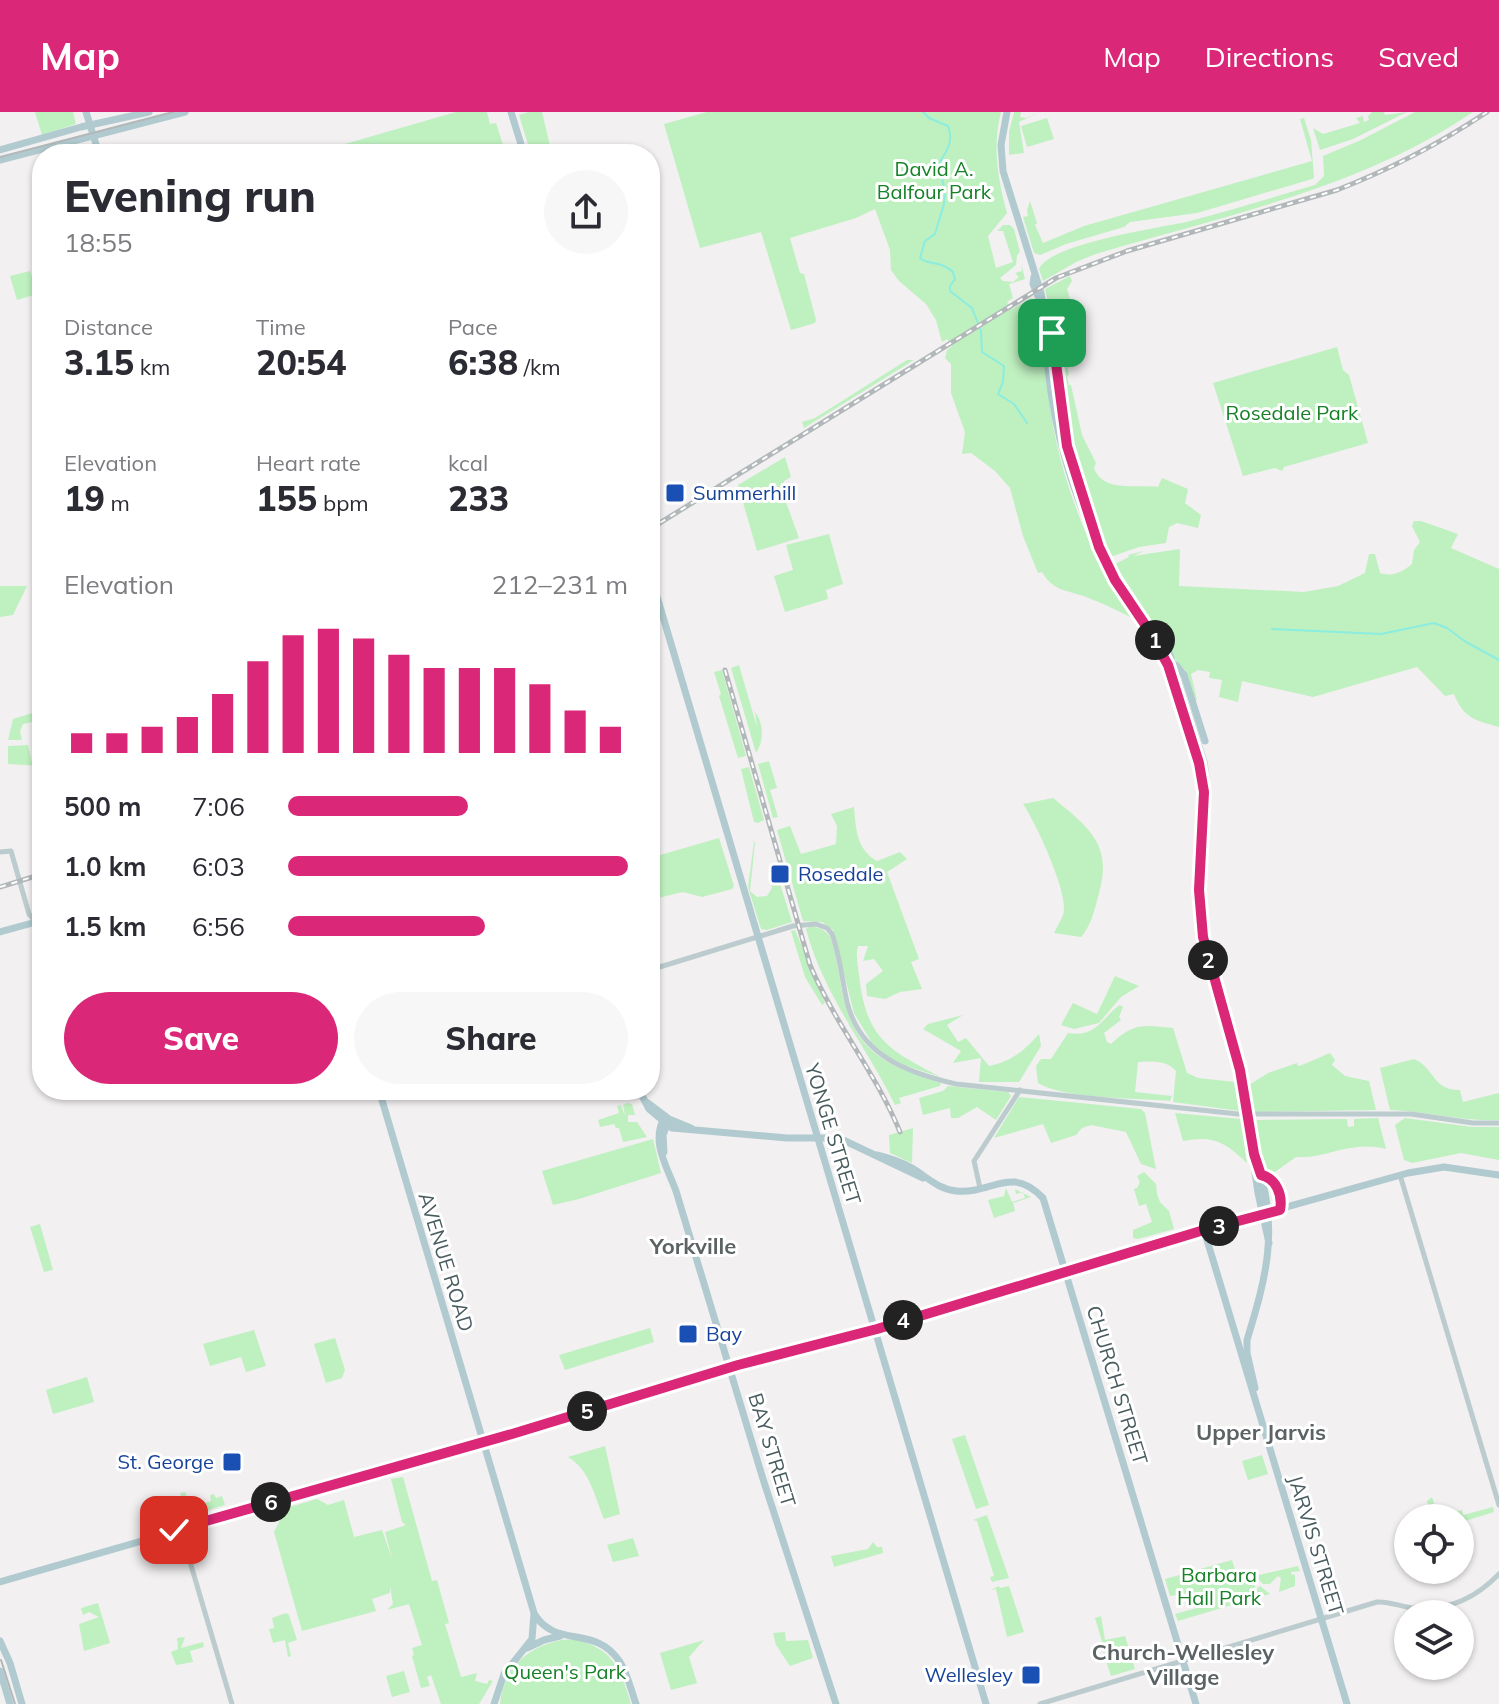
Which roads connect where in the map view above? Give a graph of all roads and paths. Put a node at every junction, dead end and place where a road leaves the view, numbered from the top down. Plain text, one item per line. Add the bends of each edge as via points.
1 (86, 112) edge
2 (149, 112) edge
3 (185, 112) edge
4 (511, 112) edge
5 (1007, 112) edge
6 (90, 125) junction
7 (93, 136) junction
8 (62, 144) edge
9 (96, 144) edge
10 (521, 144) edge
11 (0, 150) edge
12 (32, 152) edge
13 (0, 160) edge
14 (1108, 566) junction
15 (660, 607) edge
16 (1174, 663) junction
17 (1205, 741) dead end
18 (1204, 792) junction
19 (0, 852) edge
20 (32, 916) edge
21 (32, 925) edge
22 (0, 932) edge
23 (757, 939) junction
24 (660, 967) edge
25 (1020, 1090) junction
26 (382, 1100) edge
27 (646, 1100) edge
28 (666, 1120) junction
29 (1499, 1123) edge
30 (817, 1137) junction
31 (1254, 1154) junction
32 (1261, 1175) junction
33 (1400, 1175) junction
34 (1499, 1175) edge
35 (980, 1188) junction
36 (1277, 1210) junction
37 (1204, 1230) junction
38 (1269, 1243) junction
39 (1067, 1272) junction
40 (1261, 1289) junction
41 (1224, 1297) junction
42 (1233, 1319) junction
43 (1248, 1322) junction
44 (874, 1330) junction
45 (1240, 1350) junction
46 (730, 1368) junction
47 (1257, 1406) junction
48 (483, 1442) junction
49 (1499, 1505) edge
50 (180, 1528) junction
51 (1499, 1574) edge
52 (0, 1582) edge
53 (534, 1613) junction
54 (1322, 1619) junction
55 (570, 1635) junction
56 (1, 1645) edge
57 (525, 1649) junction
58 (1183, 1661) junction
59 (0, 1671) edge
60 (10, 1704) edge
61 (22, 1704) edge
62 (232, 1704) edge
63 (494, 1704) edge
64 (636, 1704) edge
65 (836, 1704) edge
66 (986, 1704) edge
67 (1040, 1704) edge
68 (1196, 1704) edge
69 (1347, 1704) edge

1 - 6 main road
2 - 6 main road
3 - 7 main road
4 - 10 main road
5 - 14 main road via 1003,171 1054,342 1067,446
6 - 7 main road
6 - 11 main road
7 - 8 main road
7 - 9 main road
12 - 13 main road
14 - 16 main road
14 - 18 main road via 1168,665
15 - 23 main road, YONGE STREET
16 - 17 main road via 1184,675
16 - 18 main road via 1204,762
18 - 31 main road via 1202,928 1240,1070
19 - 20 street via 11,851
21 - 22 main road
23 - 24 street
23 - 25 street via 790,927 822,926 832,934 851,1016 869,1045 896,1066 947,1082
23 - 30 main road, YONGE STREET
25 - 29 street via 1238,1114 1411,1114
25 - 35 street via 974,1161
26 - 48 main road, AVENUE ROAD
27 - 28 main road
28 - 30 main road, CHURCH STREET via 684,1130
28 - 46 main road, BAY STREET via 665,1159
30 - 35 main road, CHURCH STREET via 844,1139 951,1190
30 - 44 main road, YONGE STREET
31 - 32 main road
31 - 38 main road
32 - 36 main road via 1277,1189 1282,1201
32 - 38 main road
33 - 34 main road via 1444,1167
33 - 36 main road
33 - 49 street
35 - 39 main road, CHURCH STREET via 1016,1181 1040,1195
36 - 37 main road
37 - 39 main road
37 - 41 main road
38 - 40 main road
39 - 44 main road
39 - 58 main road, CHURCH STREET
40 - 43 main road
40 - 47 main road via 1247,1344
41 - 42 main road
41 - 45 main road
42 - 43 main road
42 - 45 main road
43 - 45 main road
44 - 46 main road
44 - 66 main road, YONGE STREET
45 - 47 main road, JARVIS STREET
46 - 48 main road
46 - 65 main road, BAY STREET
47 - 54 main road, JARVIS STREET
48 - 50 main road
48 - 53 main road
50 - 52 main road
50 - 62 street
51 - 54 street via 1454,1604 1420,1608 1380,1602
53 - 55 main road via 549,1631
53 - 57 main road via 534,1633
54 - 58 street
54 - 69 main road, JARVIS STREET
55 - 57 main road
55 - 64 main road via 593,1640 613,1654
56 - 61 main road
57 - 63 main road via 506,1669
58 - 67 street
58 - 68 main road, CHURCH STREET
59 - 60 main road

